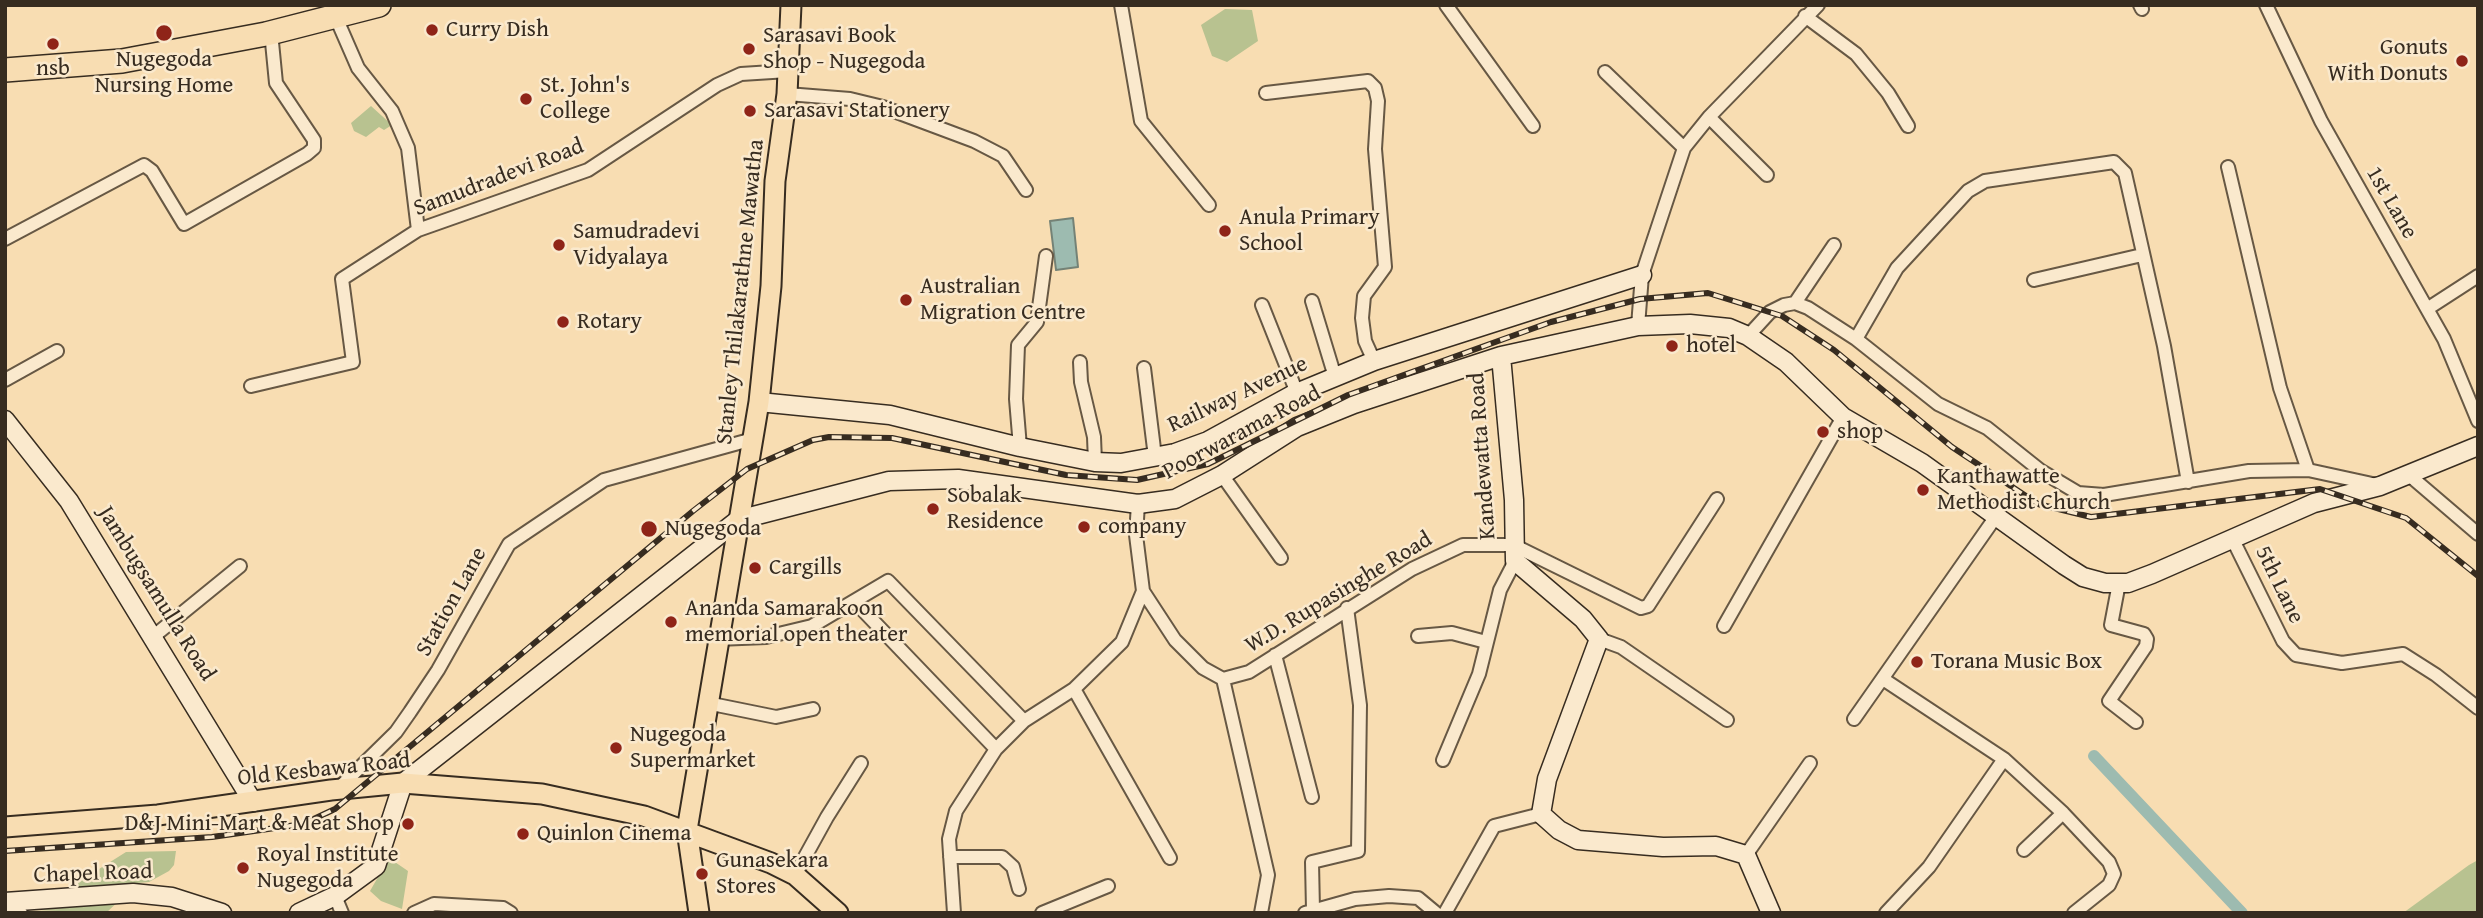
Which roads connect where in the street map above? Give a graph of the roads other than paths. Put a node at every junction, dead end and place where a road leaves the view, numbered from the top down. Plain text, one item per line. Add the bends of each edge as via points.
1 (379, 5) edge
2 (791, 5) edge
3 (1121, 5) edge
4 (1446, 5) edge
5 (1818, 5) edge
6 (2266, 5) edge
7 (334, 10) edge
8 (1805, 16) junction
9 (271, 32) junction
10 (5, 70) edge
11 (788, 71) junction
12 (1605, 72) dead end
13 (1266, 93) dead end
14 (787, 94) junction
15 (1709, 117) junction
16 (1534, 127) dead end
17 (1908, 127) dead end
18 (1684, 148) junction
19 (2228, 167) dead end
20 (1767, 175) dead end
21 (1026, 190) dead end
22 (1209, 205) dead end
23 (418, 230) junction
24 (5, 239) edge
25 (1834, 244) dead end
26 (2142, 255) junction
27 (1046, 256) dead end
28 (1642, 275) junction
29 (2478, 276) edge
30 (2034, 280) dead end
31 (1312, 301) dead end
32 (1795, 303) junction
33 (1262, 306) dead end
34 (2427, 309) junction
35 (1638, 326) junction
36 (1748, 336) junction
37 (1856, 339) junction
38 (57, 351) dead end
39 (1501, 356) junction
40 (1374, 361) junction
41 (1080, 362) dead end
42 (1144, 368) dead end
43 (1335, 377) junction
44 (5, 380) edge
45 (251, 386) dead end
46 (1297, 393) junction
47 (759, 402) junction
48 (1843, 417) junction
49 (5, 420) edge
50 (2478, 421) edge
51 (753, 439) junction
52 (2478, 446) edge
53 (1020, 447) junction
54 (1155, 457) junction
55 (1095, 462) junction
56 (2308, 470) junction
57 (2409, 474) junction
58 (1222, 475) junction
59 (2188, 482) junction
60 (2381, 486) junction
61 (1717, 499) dead end
62 (1138, 504) junction
63 (1997, 516) junction
64 (738, 520) junction
65 (2478, 534) edge
66 (2232, 538) junction
67 (1514, 553) junction
68 (1281, 558) dead end
69 (240, 566) dead end
70 (2119, 583) junction
71 (1143, 591) junction
72 (855, 602) junction
73 (1347, 608) junction
74 (1724, 626) dead end
75 (154, 636) junction
76 (1418, 636) dead end
77 (717, 639) junction
78 (1599, 639) junction
79 (1486, 642) junction
80 (1275, 655) junction
81 (1223, 679) junction
82 (1882, 679) junction
83 (1074, 689) junction
84 (707, 703) junction
85 (2478, 708) edge
86 (813, 709) dead end
87 (1854, 719) dead end
88 (1727, 720) dead end
89 (1024, 721) junction
90 (2136, 722) dead end
91 (996, 749) junction
92 (2004, 759) junction
93 (1443, 760) dead end
94 (861, 763) dead end
95 (1810, 763) dead end
96 (403, 783) junction
97 (338, 789) junction
98 (1312, 797) dead end
99 (253, 802) junction
100 (2063, 813) junction
101 (1541, 814) junction
102 (5, 827) edge
103 (687, 830) junction
104 (2024, 850) dead end
105 (1745, 855) junction
106 (950, 857) junction
107 (1170, 858) dead end
108 (795, 875) junction
109 (1108, 886) dead end
110 (1019, 889) dead end
111 (5, 902) edge
112 (339, 904) edge
113 (5, 909) edge
114 (1309, 911) edge
115 (21, 913) edge
116 (222, 913) edge
117 (299, 913) edge
118 (414, 913) edge
119 (511, 913) edge
120 (699, 913) edge
121 (838, 913) edge
122 (954, 913) edge
123 (1042, 913) edge
124 (1261, 913) edge
125 (1436, 913) edge
126 (1445, 913) edge
127 (1771, 913) edge
128 (1886, 913) edge
129 (2074, 913) edge

1 - 7 highway
2 - 11 main road, Stanley Thilakarathne Mawatha
3 - 22 street via 1141,121
4 - 16 street
5 - 8 street
6 - 34 street, 1st Lane via 2321,121
7 - 9 highway
7 - 23 street via 358,68 392,111 408,148
8 - 15 street
8 - 17 street via 1856,54
9 - 10 highway via 122,61
9 - 24 street via 276,83 314,140 314,148 184,224 145,165
11 - 14 main road, Stanley Thilakarathne Mawatha
11 - 23 street, Samudradevi Road via 741,74 588,170
12 - 18 street
13 - 40 street via 1368,81 1375,88 1385,267 1364,296 1362,318
14 - 21 street via 883,107 974,141 1003,156
14 - 47 main road, Stanley Thilakarathne Mawatha via 775,181 771,286
15 - 18 street
15 - 20 street
18 - 28 street
19 - 56 street via 2280,388
23 - 45 street, Samudradevi Road via 340,283 353,362
25 - 32 street
26 - 30 street
26 - 37 street via 2125,173 2114,162 1985,181 1951,207 1898,268
26 - 59 street
27 - 53 street via 1037,322 1017,345
28 - 35 street
28 - 40 street, Railway Avenue
29 - 34 street
31 - 43 street
32 - 36 street via 1770,312
32 - 37 street
33 - 46 street
34 - 50 street, 1st Lane
35 - 36 street, Poorwarama Road via 1690,324 1729,328
35 - 39 street, Poorwarama Road
36 - 48 street, Poorwarama Road via 1786,362
37 - 59 street via 1938,404 1987,428 2041,471 2078,492 2104,495
38 - 44 street
39 - 58 street, Poorwarama Road via 1297,427
39 - 67 street, Kandewatta Road
40 - 43 street, Railway Avenue
41 - 55 street
42 - 54 street
43 - 46 street, Railway Avenue
46 - 54 street, Railway Avenue via 1208,441
47 - 51 main road, Stanley Thilakarathne Mawatha
47 - 53 street, Railway Avenue via 890,415
48 - 63 street, Poorwarama Road via 1922,463
48 - 74 street
49 - 75 street, Jambugsamulla Road via 69,501
51 - 64 main road, Stanley Thilakarathne Mawatha
51 - 97 street, Station Lane via 604,480 509,544 411,712
52 - 57 street
53 - 55 street, Railway Avenue
54 - 55 street, Railway Avenue
56 - 59 street via 2249,471
56 - 60 street
57 - 60 street
57 - 65 street
58 - 62 street, Poorwarama Road via 1175,499
58 - 68 street
60 - 66 street via 2314,503
61 - 67 street via 1648,606 1641,607
62 - 64 street, Poorwarama Road via 958,479 889,481
62 - 71 street via 1136,535
63 - 70 street, Poorwarama Road via 2084,577
63 - 82 street
64 - 77 main road, Stanley Thilakarathne Mawatha
64 - 96 street
66 - 70 street via 2152,575
66 - 85 street, 5th Lane via 2283,641 2296,655 2342,663 2403,654
67 - 73 street, W.D. Rupasinghe Road via 1462,545
67 - 78 street, Kandewatta Road
67 - 79 street
69 - 75 street
70 - 90 street via 2111,625 2144,634 2147,639 2109,701
71 - 81 street via 1175,640 1203,668
71 - 83 street via 1122,642
72 - 77 street via 812,626 766,638
72 - 89 street via 888,581
72 - 91 street
73 - 80 street, W.D. Rupasinghe Road
73 - 114 street via 1360,705 1358,851 1312,862
75 - 99 street, Jambugsamulla Road
76 - 79 street via 1452,633
77 - 84 main road, Stanley Thilakarathne Mawatha
78 - 88 street via 1621,647
78 - 101 street via 1547,779
79 - 93 street via 1479,674
80 - 81 street, W.D. Rupasinghe Road via 1249,672
80 - 98 street
81 - 124 street via 1268,875
82 - 87 street
82 - 92 street
83 - 89 street
83 - 107 street
84 - 86 street via 776,717
84 - 103 main road, Stanley Thilakarathne Mawatha
89 - 91 street
91 - 106 street via 956,811
92 - 100 street
92 - 128 street via 1929,867
94 - 108 street
95 - 105 street
96 - 97 main road, Old Kesbawa Road
96 - 103 main road, Old Kesbawa Road via 542,794
96 - 112 street via 376,866
97 - 99 main road, Old Kesbawa Road
99 - 102 main road, Old Kesbawa Road
100 - 104 street
100 - 129 street via 2109,862 2114,874 2109,885
101 - 105 street via 1578,840 1716,846
101 - 126 street via 1494,826
103 - 108 main road, Old Kesbawa Road
103 - 120 main road, Stanley Thilakarathne Mawatha
105 - 127 street
106 - 110 street via 1002,857 1013,867
106 - 122 street
108 - 121 main road, Old Kesbawa Road
109 - 123 street
111 - 116 street, Chapel Road via 133,893 172,897
112 - 117 street
113 - 115 street
114 - 125 street via 1389,896 1418,898
118 - 119 street via 434,904 503,908

